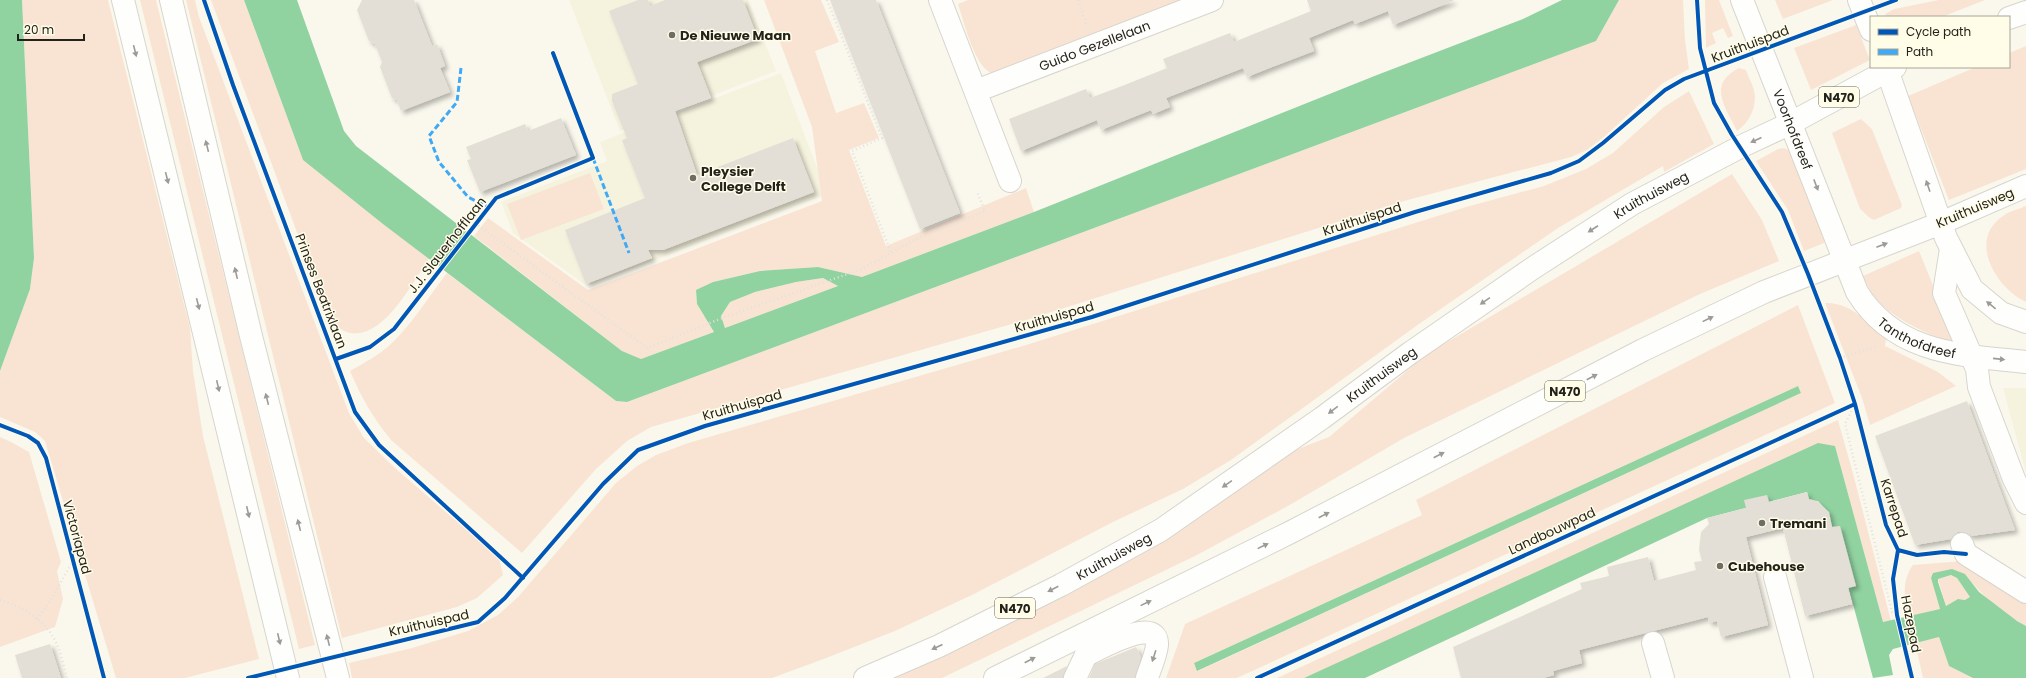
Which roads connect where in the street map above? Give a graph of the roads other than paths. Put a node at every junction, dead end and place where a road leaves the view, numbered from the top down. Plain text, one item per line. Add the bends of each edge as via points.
1 (123, 0) edge
2 (171, 0) edge
3 (940, 0) edge
4 (1212, 0) edge
5 (1742, 0) edge
6 (1859, 0) edge
7 (2026, 12) edge
8 (2010, 18) edge
9 (1870, 28) edge
10 (1889, 68) edge
11 (976, 91) junction
12 (1791, 123) junction
13 (1010, 181) dead end
14 (2026, 186) edge
15 (1941, 223) junction
16 (1951, 249) junction
17 (1845, 259) junction
18 (2026, 322) edge
19 (1933, 350) junction
20 (1971, 356) junction
21 (2026, 362) edge
22 (1979, 387) junction
23 (2026, 503) edge
24 (1962, 544) dead end
25 (1775, 577) dead end
26 (2021, 582) edge
27 (1091, 629) junction
28 (1653, 643) dead end
29 (1086, 655) junction
30 (288, 678) edge
31 (338, 678) edge
32 (865, 678) edge
33 (995, 678) edge
34 (1075, 678) edge
35 (1147, 678) edge
36 (1663, 678) edge
37 (1802, 678) edge

1 -> 30 main road
31 -> 2 main road via 251,336
3 - 11 main road
4 - 11 main road, Guido Gezellelaan
5 - 12 main road, Voorhofdreef
6 - 9 main road
7 - 8 main road
10 - 12 main road, Kruithuisweg / N470
15 -> 10 main road
11 - 13 main road
12 -> 17 main road, Voorhofdreef
12 -> 32 main road, Kruithuisweg / N470 via 1632,204 1533,268 1410,353 1161,530 966,633
14 - 15 main road, Kruithuisweg / N470
15 - 16 main road
17 -> 15 main road, Kruithuisweg / N470
18 -> 16 main road via 2001,313 1972,289
16 - 20 main road via 1944,293
17 - 19 main road, Tanthofdreef via 1857,292 1874,314 1897,334
27 -> 17 main road, Kruithuisweg / N470 via 1289,533 1643,350 1764,292
19 - 20 main road, Tanthofdreef
19 - 22 main road
20 -> 21 main road, Tanthofdreef
20 - 22 main road via 1977,369
22 - 23 main road via 2014,479
24 - 26 main road via 1966,554
25 - 37 main road
27 - 29 main road
33 -> 27 main road, Kruithuisweg / N470
28 - 36 main road
29 - 34 main road
29 -> 35 main road via 1142,631 1151,634 1156,640 1157,647

